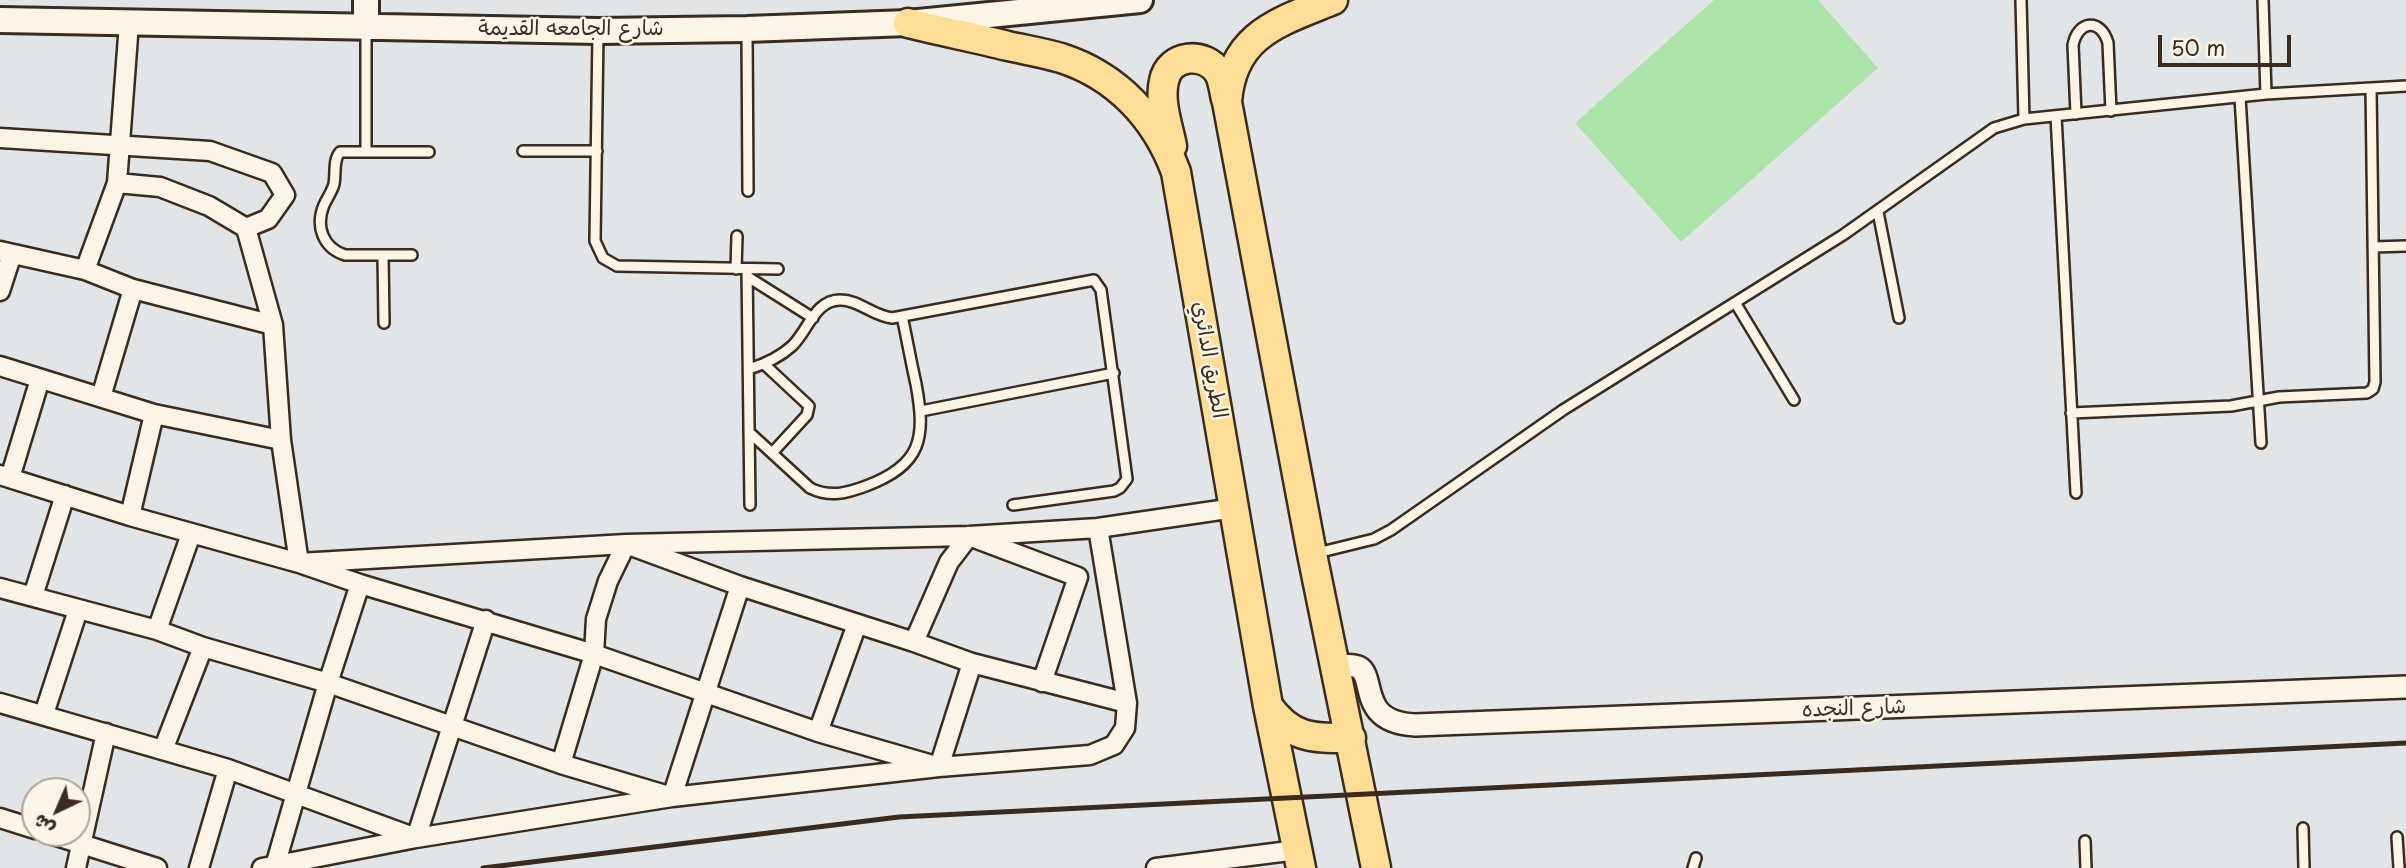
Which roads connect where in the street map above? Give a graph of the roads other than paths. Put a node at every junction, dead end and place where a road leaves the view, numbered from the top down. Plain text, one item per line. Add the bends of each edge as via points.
1 (366, 0) edge
2 (1140, 0) edge
3 (1333, 0) edge
4 (2021, 0) edge
5 (2263, 0) edge
6 (0, 20) edge
7 (129, 23) junction
8 (908, 23) junction
9 (366, 27) junction
10 (747, 29) junction
11 (598, 31) junction
12 (2406, 86) edge
13 (2371, 88) junction
14 (2266, 94) junction
15 (2240, 97) junction
16 (1227, 102) junction
17 (2111, 111) junction
18 (2076, 114) junction
19 (2056, 116) junction
20 (2024, 119) junction
21 (1, 140) edge
22 (120, 145) junction
23 (366, 151) junction
24 (523, 151) dead end
25 (597, 151) junction
26 (429, 152) dead end
27 (1176, 172) junction
28 (117, 183) junction
29 (748, 191) dead end
30 (1878, 212) junction
31 (246, 228) junction
32 (737, 236) dead end
33 (2406, 246) edge
34 (2373, 247) junction
35 (6, 252) edge
36 (383, 255) junction
37 (412, 255) dead end
38 (736, 269) junction
39 (778, 269) dead end
40 (85, 270) junction
41 (748, 273) junction
42 (133, 289) junction
43 (0, 291) edge
44 (1736, 304) junction
45 (902, 316) junction
46 (813, 318) junction
47 (1899, 318) dead end
48 (384, 323) dead end
49 (273, 325) junction
50 (764, 364) junction
51 (0, 366) edge
52 (749, 369) junction
53 (1114, 373) junction
54 (40, 379) junction
55 (101, 397) junction
56 (1794, 400) dead end
57 (2258, 400) junction
58 (921, 411) junction
59 (2071, 413) junction
60 (154, 414) junction
61 (749, 432) junction
62 (281, 440) junction
63 (2261, 443) dead end
64 (773, 452) junction
65 (5, 476) edge
66 (2076, 493) dead end
67 (65, 495) junction
68 (750, 505) dead end
69 (1013, 505) dead end
70 (1234, 508) junction
71 (130, 516) junction
72 (1098, 528) junction
73 (191, 534) junction
74 (969, 536) junction
75 (626, 544) junction
76 (1312, 554) junction
77 (299, 563) junction
78 (1106, 573) junction
79 (1078, 577) junction
80 (360, 584) junction
81 (740, 586) junction
82 (0, 588) edge
83 (33, 596) junction
84 (78, 610) junction
85 (486, 620) junction
86 (857, 624) junction
87 (157, 629) junction
88 (914, 642) junction
89 (204, 647) junction
90 (594, 654) junction
91 (972, 663) junction
92 (1336, 666) junction
93 (1042, 682) junction
94 (327, 683) junction
95 (2406, 687) edge
96 (707, 695) junction
97 (0, 703) edge
98 (1127, 703) junction
99 (1268, 706) junction
100 (44, 714) junction
101 (451, 726) junction
102 (818, 732) junction
103 (106, 733) junction
104 (1351, 738) junction
105 (163, 750) junction
106 (561, 764) junction
107 (939, 766) junction
108 (229, 769) junction
109 (298, 793) junction
110 (91, 797) edge
111 (672, 797) junction
112 (0, 818) edge
113 (21, 825) edge
114 (2302, 828) dead end
115 (2398, 837) dead end
116 (416, 838) junction
117 (2085, 841) dead end
118 (80, 847) edge
119 (90, 847) edge
120 (1299, 859) edge
121 (268, 867) edge
122 (76, 868) edge
123 (157, 868) edge
124 (199, 868) edge
125 (1156, 868) edge
126 (1376, 868) edge
127 (2086, 868) edge
128 (2304, 868) edge
129 (2399, 868) edge

1 - 9 main road
2 - 8 main road, شارع الجامعه القديمة
3 - 16 main road via 1272,25 1252,41 1231,75
4 - 20 lane
5 - 14 lane
6 - 7 main road, شارع الجامعه القديمة
7 - 9 main road, شارع الجامعه القديمة
7 - 22 street
8 - 10 main road, شارع الجامعه القديمة
8 - 27 main road, الطريق الدائري via 1060,58 1093,72 1138,107 1161,137
9 - 11 main road, شارع الجامعه القديمة
9 - 23 lane
10 - 11 main road, شارع الجامعه القديمة
10 - 29 lane
11 - 25 lane
12 - 13 lane
13 - 14 lane
13 - 34 lane
14 - 15 lane
15 - 17 lane
15 - 57 lane
16 - 27 main road via 1220,74 1210,63 1183,59 1171,66 1163,93
16 - 76 main road
17 - 18 lane
17 - 18 lane via 2108,43 2105,32 2095,25 2075,33
18 - 19 lane
19 - 20 lane
19 - 59 lane
20 - 30 lane via 1994,128
21 - 22 street
22 - 28 street
22 - 31 street via 210,151 272,173 285,195 268,219
23 - 26 lane
23 - 36 lane via 338,154 333,187 321,214 321,233 324,241 345,255
24 - 25 lane
25 - 38 lane via 596,241 603,258 617,266
27 - 70 main road, الطريق الدائري
28 - 31 street via 160,187 209,206
28 - 40 street
30 - 44 lane
30 - 47 lane
31 - 49 street
32 - 38 lane
33 - 34 lane
34 - 57 lane via 2373,389
35 - 40 street
35 - 43 street
36 - 37 lane
36 - 48 lane
38 - 41 lane
39 - 41 lane
40 - 42 street
41 - 46 lane
41 - 52 lane
42 - 49 street
42 - 55 street
44 - 56 lane
44 - 76 lane via 1563,410 1391,530 1374,539
45 - 46 lane via 884,317 843,300 825,304
45 - 53 lane via 1094,280 1101,290
45 - 58 lane
46 - 50 lane via 793,344
49 - 62 street
50 - 52 lane
50 - 64 lane via 810,409
51 - 54 street
52 - 61 lane
53 - 58 lane
53 - 69 lane via 1128,472 1124,484 1114,491
54 - 55 street
54 - 65 street
55 - 60 street
57 - 59 lane via 2231,406
57 - 63 lane
58 - 64 lane via 921,431 906,462 878,481 845,492 821,494 810,488
59 - 66 lane
60 - 62 street
60 - 71 street
61 - 64 lane
61 - 68 lane
62 - 77 street
65 - 67 street
67 - 71 street
67 - 83 street
70 - 72 street
70 - 99 main road, الطريق الدائري
71 - 73 street
72 - 74 street
72 - 78 street
73 - 77 street
73 - 87 street
74 - 75 street
74 - 79 street
74 - 88 street via 949,562
75 - 77 street
75 - 81 street
75 - 90 street via 596,619
76 - 92 main road
77 - 80 street
78 - 79 street
78 - 98 street
79 - 93 street
80 - 85 street
80 - 94 street
81 - 86 street
81 - 96 street
82 - 83 street
83 - 84 street
84 - 87 street
84 - 100 street
85 - 90 street
85 - 101 street
86 - 88 street
86 - 102 street
87 - 89 street
88 - 91 street
89 - 94 street
89 - 105 street
90 - 96 street
90 - 106 street
91 - 93 street
91 - 107 street
92 - 95 street, شارع النجده via 1360,668 1383,715 1415,725
92 - 104 main road
93 - 98 street
94 - 101 street
94 - 109 street
96 - 102 street
96 - 111 street
97 - 100 street
98 - 107 street via 1125,728 1114,745 1090,754
99 - 104 main road via 1294,732 1312,738
99 - 120 main road, الطريق الدائري
100 - 103 street
101 - 106 street
101 - 116 street
102 - 107 street
103 - 105 street
103 - 110 street
104 - 126 main road
105 - 108 street
106 - 111 street
107 - 111 street
108 - 109 street
108 - 124 street
109 - 116 street
109 - 121 street
111 - 116 street
112 - 113 street
114 - 128 lane
115 - 129 lane
116 - 121 street
117 - 127 lane
118 - 122 street
119 - 123 street
120 - 125 street

